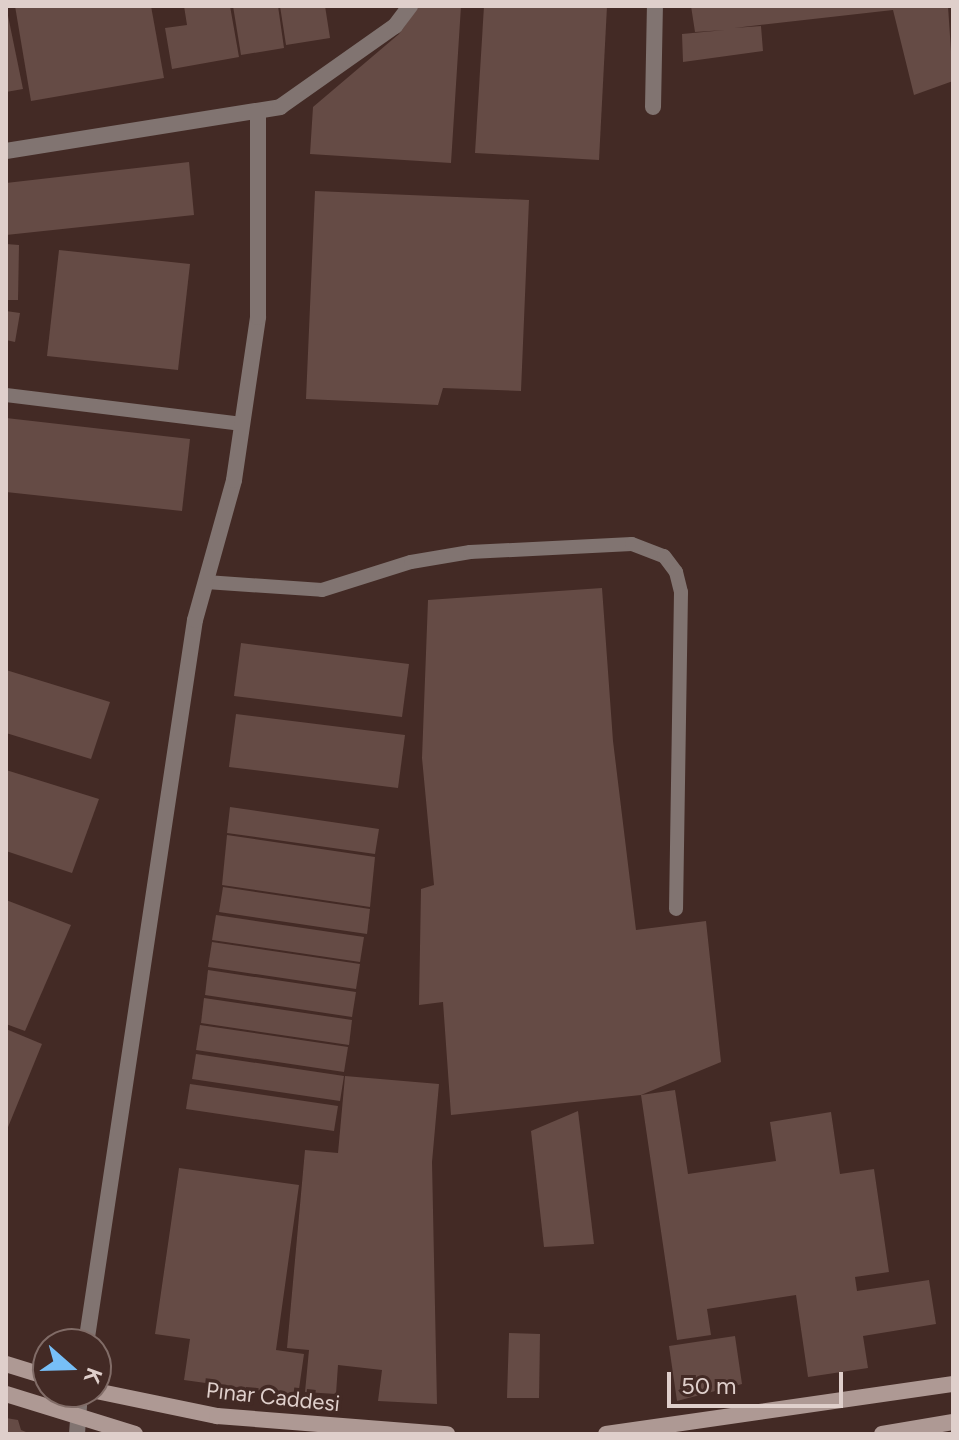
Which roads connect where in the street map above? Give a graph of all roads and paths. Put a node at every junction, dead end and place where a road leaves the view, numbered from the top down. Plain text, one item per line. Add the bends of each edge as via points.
1 (410, 6) edge
2 (655, 6) edge
3 (653, 107) dead end
4 (258, 111) junction
5 (6, 151) edge
6 (6, 395) edge
7 (242, 424) junction
8 (206, 582) junction
9 (676, 909) dead end
10 (88, 1328) edge
11 (6, 1364) edge
12 (32, 1372) edge
13 (953, 1384) edge
14 (6, 1394) edge
15 (112, 1394) edge
16 (953, 1422) edge
17 (77, 1427) edge
18 (135, 1434) edge
19 (447, 1434) edge
20 (606, 1434) edge
21 (882, 1434) edge

1 - 4 street via 395,26 280,107
2 - 3 street
4 - 5 street
4 - 7 street via 258,317
6 - 7 lane
7 - 8 street via 234,480
8 - 9 lane via 322,590 411,562 470,552 632,544 664,556 676,572 681,592
8 - 10 street via 195,620 144,936
11 - 12 main road
13 - 20 main road
14 - 17 main road
15 - 19 main road, Pınar Caddesi via 217,1416
16 - 21 main road
17 - 18 main road

